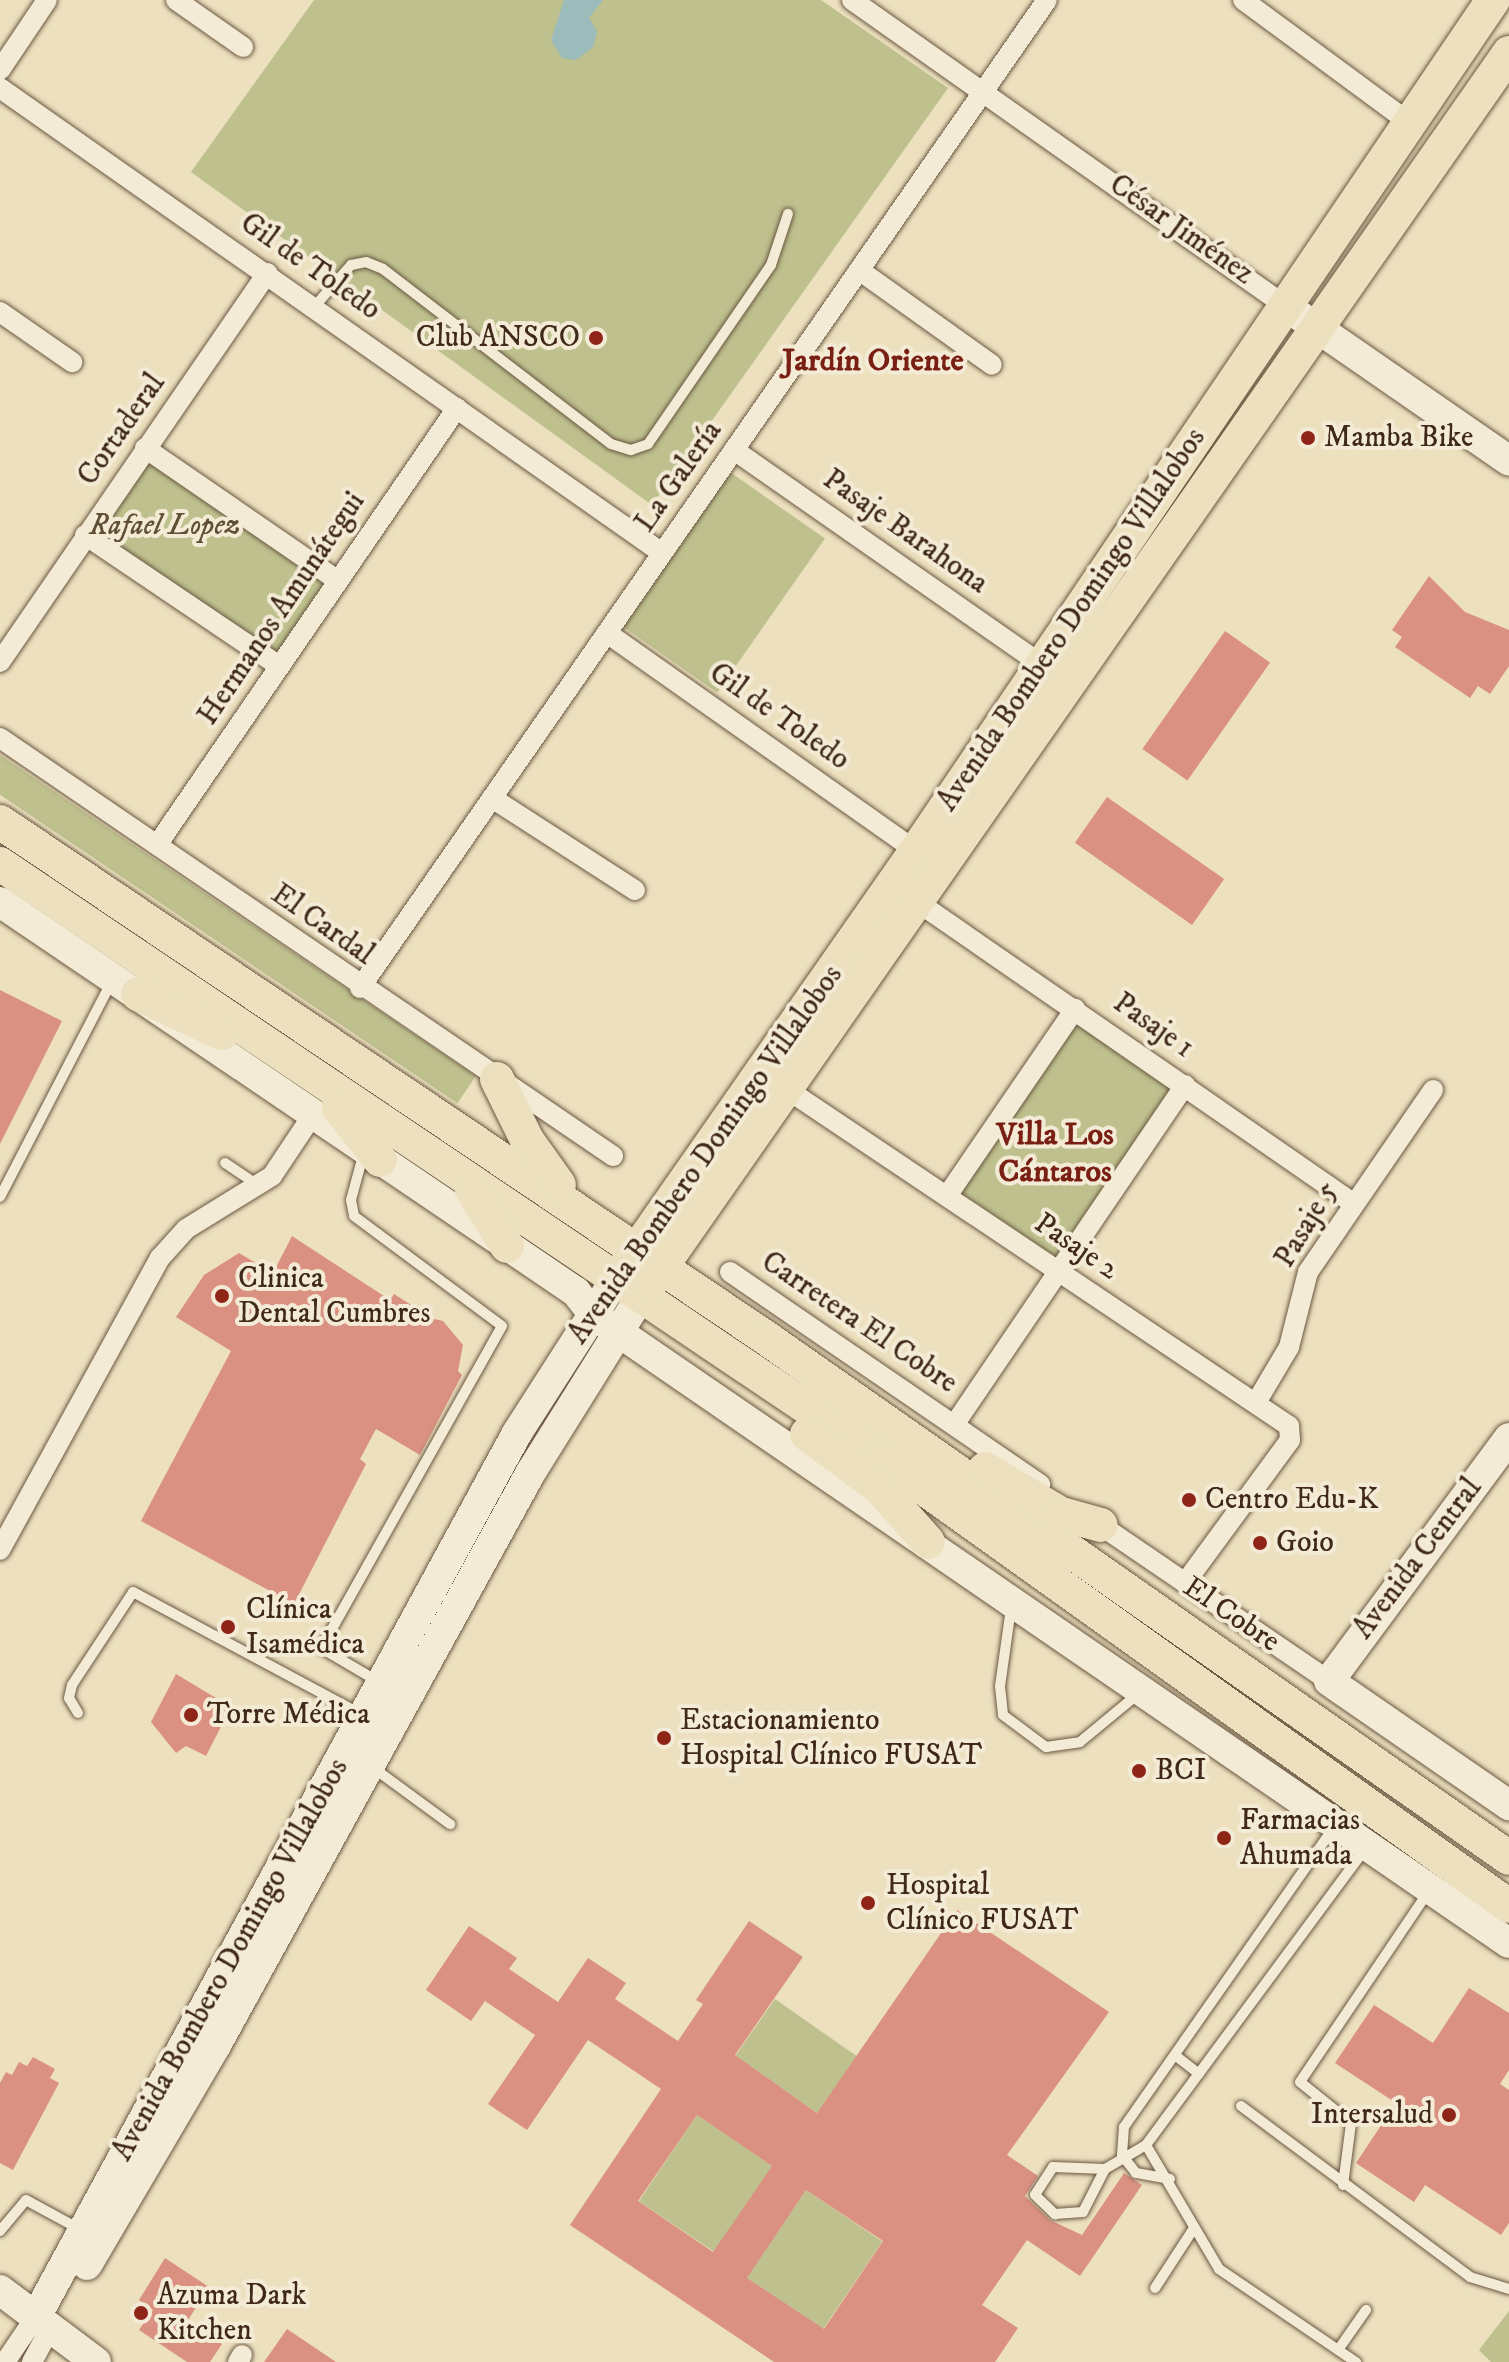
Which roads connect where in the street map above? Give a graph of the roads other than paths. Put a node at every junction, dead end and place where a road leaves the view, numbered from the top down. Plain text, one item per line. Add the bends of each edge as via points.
1 (47, 0) edge
2 (176, 0) edge
3 (852, 0) edge
4 (1047, 0) edge
5 (1243, 0) edge
6 (1493, 0) edge
7 (206, 8) edge
8 (243, 47) dead end
9 (1509, 53) edge
10 (0, 70) edge
11 (0, 88) edge
12 (983, 92) junction
13 (1410, 123) junction
14 (788, 214) dead end
15 (859, 270) junction
16 (267, 273) junction
17 (314, 307) junction
18 (1287, 307) junction
19 (0, 312) edge
20 (1315, 327) junction
21 (72, 362) dead end
22 (992, 365) dead end
23 (457, 408) junction
24 (145, 448) junction
25 (734, 450) junction
26 (1509, 461) edge
27 (85, 535) junction
28 (662, 553) junction
29 (337, 580) junction
30 (607, 633) junction
31 (0, 662) edge
32 (1041, 664) junction
33 (279, 666) junction
34 (0, 738) edge
35 (492, 798) junction
36 (0, 822) edge
37 (157, 845) junction
38 (916, 851) junction
39 (0, 864) edge
40 (635, 890) dead end
41 (916, 901) junction
42 (0, 902) edge
43 (126, 987) junction
44 (360, 988) junction
45 (1075, 1009) junction
46 (289, 1059) junction
47 (497, 1079) junction
48 (1185, 1085) junction
49 (785, 1088) junction
50 (1433, 1090) dead end
51 (312, 1116) junction
52 (372, 1155) junction
53 (613, 1156) dead end
54 (225, 1163) dead end
55 (453, 1170) junction
56 (258, 1185) junction
57 (947, 1196) junction
58 (0, 1197) edge
59 (1353, 1203) junction
60 (580, 1210) junction
61 (507, 1246) junction
62 (648, 1258) junction
63 (730, 1272) dead end
64 (1057, 1272) junction
65 (629, 1287) junction
66 (595, 1316) junction
67 (621, 1333) junction
68 (759, 1375) junction
69 (1257, 1401) junction
70 (867, 1412) junction
71 (954, 1425) junction
72 (1509, 1438) edge
73 (1101, 1525) junction
74 (928, 1542) junction
75 (0, 1550) edge
76 (1185, 1583) junction
77 (1012, 1602) junction
78 (1329, 1681) junction
79 (394, 1691) junction
80 (1139, 1692) junction
81 (78, 1713) dead end
82 (364, 1716) junction
83 (1372, 1764) junction
84 (370, 1765) junction
85 (1408, 1788) junction
86 (1509, 1805) edge
87 (1345, 1810) junction
88 (450, 1824) dead end
89 (1376, 1833) junction
90 (1509, 1858) edge
91 (1430, 1889) junction
92 (277, 1906) junction
93 (1509, 1906) edge
94 (1509, 1943) edge
95 (1176, 2056) junction
96 (1199, 2074) junction
97 (1241, 2106) dead end
98 (1146, 2145) junction
99 (1122, 2155) junction
100 (1105, 2169) junction
101 (1170, 2179) junction
102 (1343, 2185) junction
103 (1194, 2228) junction
104 (0, 2231) edge
105 (83, 2231) junction
106 (1155, 2288) dead end
107 (1509, 2289) edge
108 (0, 2290) edge
109 (1366, 2310) dead end
110 (44, 2320) junction
111 (1338, 2350) junction
112 (5, 2362) edge
113 (32, 2362) edge
114 (96, 2362) edge
115 (1356, 2362) edge

1 - 10 street
2 - 7 street
3 - 12 street, César Jiménez
4 - 12 street, La Galería
5 - 13 street
6 - 13 main road, Avenida Bombero Domingo Villalobos
7 - 8 street
9 - 20 main road, Avenida Bombero Domingo Villalobos
11 - 16 street, Gil de Toledo
12 - 15 street, La Galería
12 - 18 street, César Jiménez
13 - 18 main road, Avenida Bombero Domingo Villalobos
14 - 17 lane via 771,265 648,444 631,450 611,444 383,269 366,262 351,265
15 - 22 street
15 - 25 street, La Galería
16 - 17 street, Gil de Toledo
16 - 24 street, Cortaderal
17 - 23 street, Gil de Toledo
18 - 20 street, César Jiménez
18 - 32 main road, Avenida Bombero Domingo Villalobos
19 - 21 street
20 - 26 street, César Jiménez
20 - 41 main road, Avenida Bombero Domingo Villalobos
23 - 28 street, Gil de Toledo
23 - 29 street, Hermanos Amunátegui
24 - 27 street, Cortaderal
24 - 29 street
25 - 28 street, La Galería
25 - 32 street, Pasaje Barahona
27 - 31 street, Cortaderal
27 - 33 street
28 - 30 street, La Galería
29 - 33 street, Hermanos Amunátegui
30 - 35 street, La Galería
30 - 38 street, Gil de Toledo
32 - 38 main road, Avenida Bombero Domingo Villalobos
33 - 37 street, Hermanos Amunátegui
34 - 37 street, El Cardal
35 - 40 street
35 - 44 street, La Galería
36 - 60 main road
37 - 44 street, El Cardal
38 - 62 main road, Avenida Bombero Domingo Villalobos
39 - 46 main road
41 - 45 street, Pasaje 1
41 - 49 main road, Avenida Bombero Domingo Villalobos
42 - 43 street
43 - 46 main road
43 - 51 street
43 - 58 lane
44 - 47 street, El Cardal
45 - 48 street, Pasaje 1
45 - 57 street
46 - 52 main road via 349,1118
46 - 55 main road
47 - 53 street, El Cardal
47 - 60 main road via 542,1166
48 - 59 street, Pasaje 1
48 - 64 street
49 - 57 street, Pasaje 2
49 - 62 main road, Avenida Bombero Domingo Villalobos
50 - 59 street, Pasaje 5
51 - 52 street
51 - 56 street via 272,1176
52 - 61 street
52 - 79 lane via 351,1200 354,1216 502,1326 321,1648
54 - 56 lane
55 - 61 main road via 481,1199
55 - 65 main road
56 - 75 street via 186,1229 160,1258
57 - 64 street, Pasaje 2
59 - 69 street, Pasaje 5 via 1305,1277 1289,1347
60 - 62 main road
61 - 66 street via 576,1292
62 - 65 main road, Avenida Bombero Domingo Villalobos
62 - 70 main road
63 - 71 street, Carretera El Cobre
64 - 69 street, Pasaje 2
64 - 71 street
65 - 66 street, Avenida Bombero Domingo Villalobos
65 - 67 street, Avenida Bombero Domingo Villalobos
65 - 68 main road
66 - 67 street
66 - 79 street, Avenida Bombero Domingo Villalobos via 517,1433
67 - 74 street
67 - 79 street, Avenida Bombero Domingo Villalobos
68 - 74 main road via 787,1418 880,1488
68 - 87 main road
69 - 76 street, Pasaje 2 via 1290,1430 1290,1440
70 - 73 main road via 906,1422 1061,1514
70 - 83 main road
71 - 73 street, El Cobre
72 - 78 street, Avenida Central
73 - 76 street, El Cobre
74 - 77 street
76 - 78 street, El Cobre
77 - 80 street
77 - 80 lane via 1000,1686 1003,1715 1046,1747 1080,1742
78 - 86 street, El Cobre
79 - 82 street, Avenida Bombero Domingo Villalobos
79 - 84 street, Avenida Bombero Domingo Villalobos
80 - 87 street
81 - 82 lane via 69,1698 72,1685 133,1592
82 - 92 street, Avenida Bombero Domingo Villalobos
83 - 85 main road
83 - 87 street
84 - 88 lane
84 - 92 street, Avenida Bombero Domingo Villalobos
85 - 89 street
85 - 90 main road
87 - 89 main road
87 - 95 lane
89 - 91 street
89 - 93 main road
89 - 96 lane
91 - 94 street
91 - 102 lane via 1300,2082 1351,2123
92 - 105 street, Avenida Bombero Domingo Villalobos
92 - 110 street, Avenida Bombero Domingo Villalobos
95 - 96 lane
95 - 99 lane via 1124,2127
96 - 98 lane
97 - 102 lane
98 - 99 lane
98 - 101 lane
99 - 100 lane
99 - 101 lane via 1136,2173
100 - 100 lane via 1053,2167 1035,2195 1055,2214 1073,2218 1092,2201
101 - 103 lane
102 - 107 lane via 1470,2277
103 - 106 lane
103 - 111 lane via 1219,2269
104 - 105 lane via 26,2200
105 - 110 street, Avenida Bombero Domingo Villalobos
108 - 110 street
109 - 111 lane
110 - 112 street, Avenida Bombero Domingo Villalobos
110 - 113 street, Avenida Bombero Domingo Villalobos
110 - 114 street
111 - 115 lane

